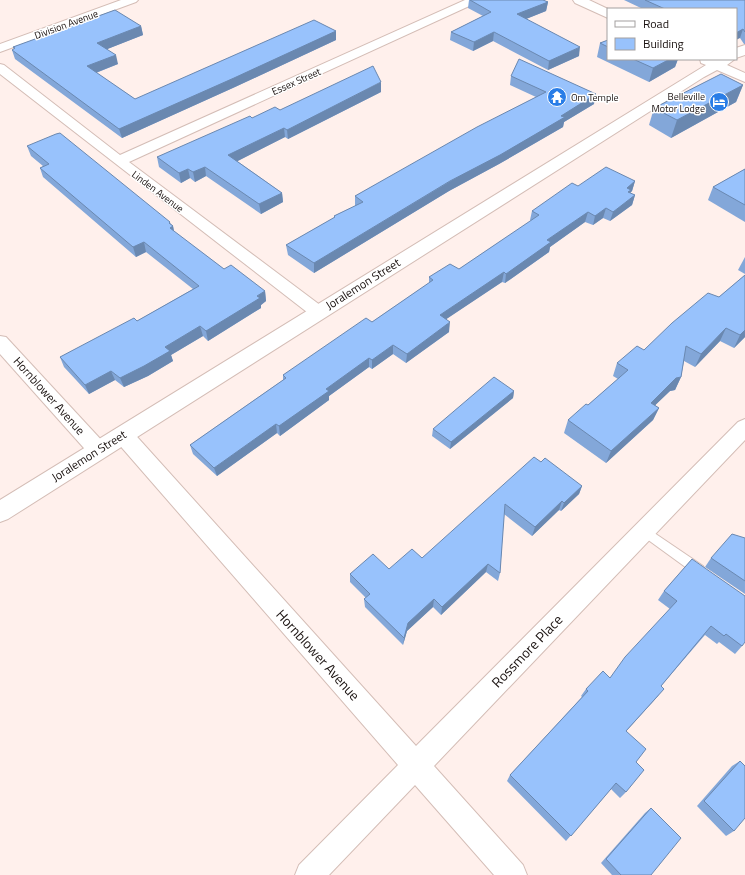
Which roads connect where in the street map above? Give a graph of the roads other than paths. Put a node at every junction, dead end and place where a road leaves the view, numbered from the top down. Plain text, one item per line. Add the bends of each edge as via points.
1 (132, 0) edge
2 (474, 0) edge
3 (579, 0) edge
4 (607, 14) edge
5 (0, 48) edge
6 (716, 61) edge
7 (0, 68) edge
8 (745, 78) edge
9 (119, 161) junction
10 (318, 312) junction
11 (0, 342) edge
12 (745, 427) edge
13 (123, 435) junction
14 (98, 450) junction
15 (0, 512) edge
16 (644, 531) junction
17 (708, 577) edge
18 (416, 765) junction
19 (309, 875) edge
20 (513, 875) edge

1 - 5 street, Division Avenue
2 - 9 street, Essex Street
3 - 4 street
6 - 8 street
6 - 10 street, Joralemon Street
7 - 9 street, Linden Avenue
9 - 10 street, Linden Avenue
10 - 13 street, Joralemon Street
11 - 14 street, Hornblower Avenue
12 - 16 street, Rossmore Place
13 - 14 street, Joralemon Street
13 - 18 street, Hornblower Avenue
14 - 15 street, Joralemon Street
16 - 17 lane
16 - 18 street, Rossmore Place
18 - 19 street, Rossmore Place
18 - 20 street, Hornblower Avenue

